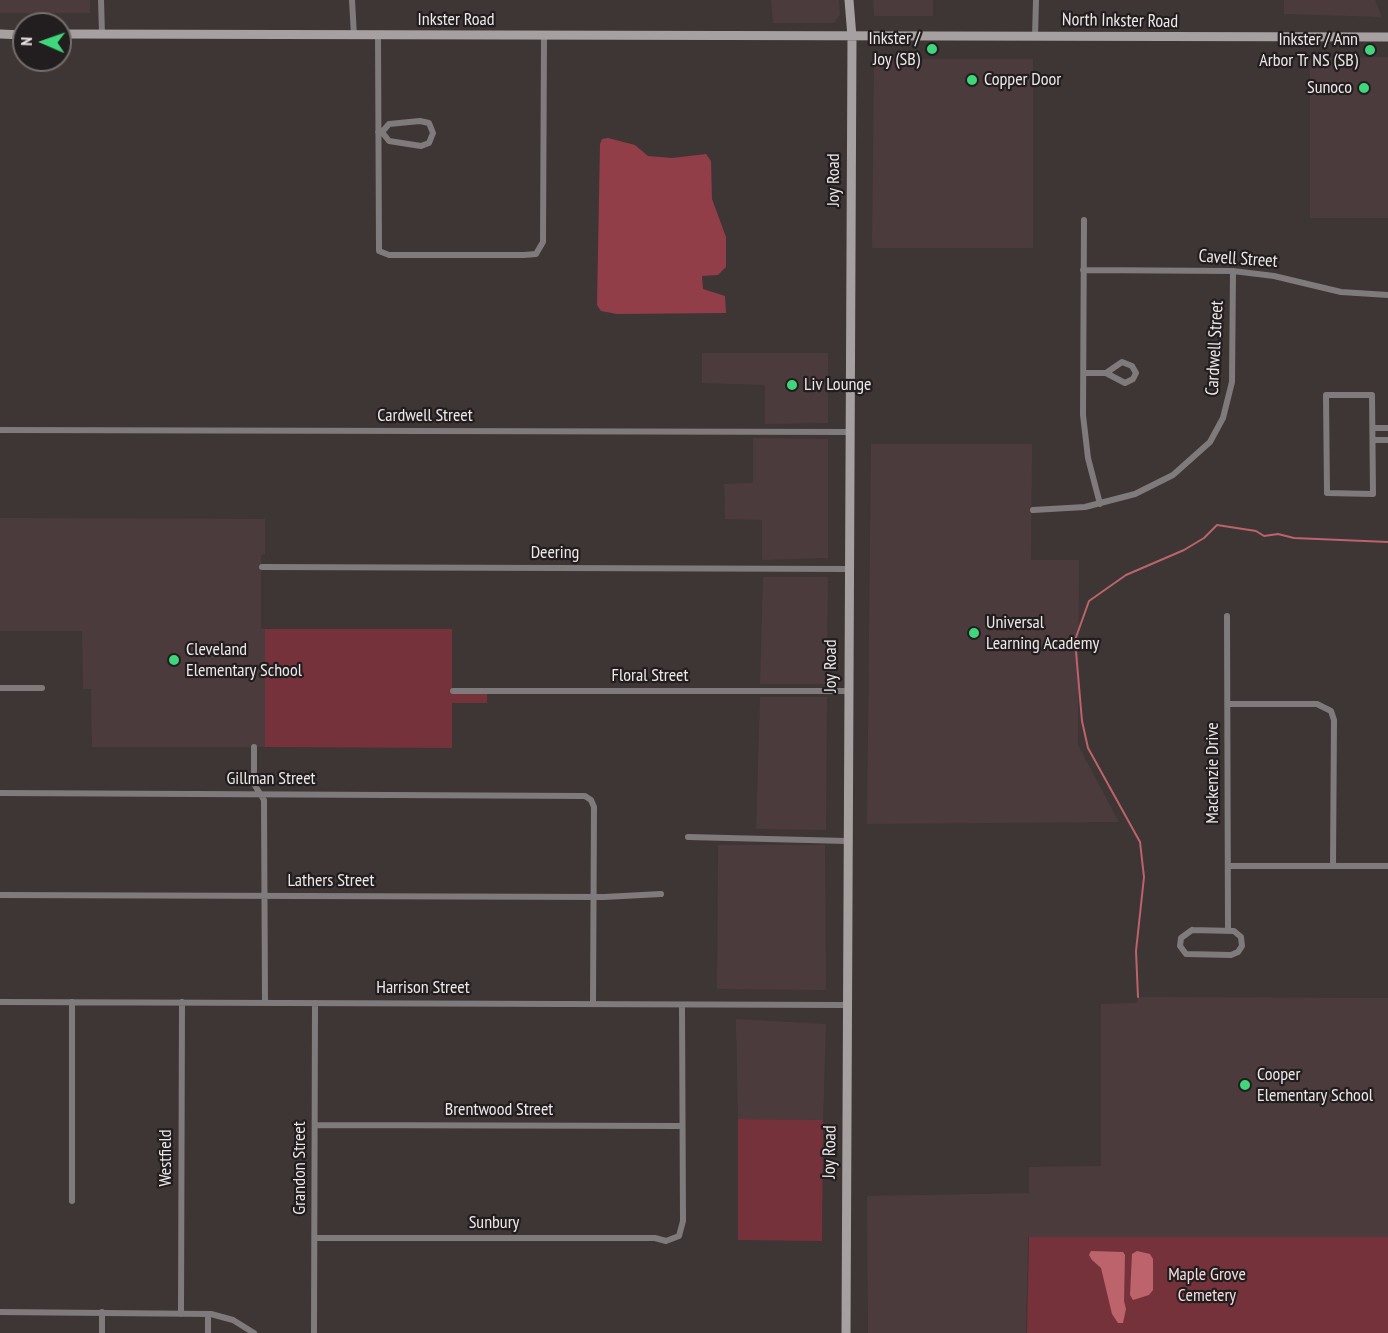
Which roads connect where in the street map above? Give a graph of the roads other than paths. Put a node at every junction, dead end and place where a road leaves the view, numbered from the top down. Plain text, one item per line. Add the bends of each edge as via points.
1 (101, 0) edge
2 (352, 0) edge
3 (849, 0) edge
4 (1036, 0) edge
5 (72, 34) edge
6 (102, 34) junction
7 (354, 36) junction
8 (378, 36) junction
9 (544, 37) junction
10 (852, 37) junction
11 (1035, 37) junction
12 (1388, 37) edge
13 (380, 132) junction
14 (1084, 220) dead end
15 (1083, 270) junction
16 (1233, 271) junction
17 (1388, 295) edge
18 (1106, 373) junction
19 (1084, 374) junction
20 (1373, 428) junction
21 (1388, 428) edge
22 (0, 430) edge
23 (849, 432) junction
24 (1373, 440) junction
25 (1388, 440) edge
26 (1100, 504) junction
27 (1033, 510) dead end
28 (262, 567) dead end
29 (848, 569) junction
30 (1227, 616) dead end
31 (0, 688) edge
32 (42, 688) dead end
33 (453, 691) dead end
34 (848, 691) junction
35 (1228, 704) junction
36 (254, 747) dead end
37 (0, 793) edge
38 (260, 794) junction
39 (688, 837) dead end
40 (847, 841) junction
41 (1228, 866) junction
42 (1333, 866) junction
43 (1388, 866) edge
44 (661, 894) dead end
45 (0, 895) edge
46 (265, 895) junction
47 (594, 897) junction
48 (1228, 930) junction
49 (0, 1002) edge
50 (72, 1002) junction
51 (182, 1002) junction
52 (265, 1002) junction
53 (315, 1003) junction
54 (593, 1004) junction
55 (682, 1005) junction
56 (846, 1005) junction
57 (316, 1125) junction
58 (682, 1126) junction
59 (72, 1201) dead end
60 (315, 1238) junction
61 (0, 1312) edge
62 (102, 1312) junction
63 (181, 1314) junction
64 (208, 1314) junction
65 (102, 1333) edge
66 (208, 1333) edge
67 (254, 1333) edge
68 (314, 1333) edge
69 (846, 1333) edge

1 - 6 street
2 - 7 street
3 - 10 main road, Joy Road
4 - 11 street
5 - 6 main road, Inkster Road
6 - 7 main road, Inkster Road
7 - 8 main road, Inkster Road
8 - 9 main road, Inkster Road
8 - 13 street
9 - 10 main road, Inkster Road
9 - 13 street via 543,231 539,252 389,255 379,251
10 - 11 main road, North Inkster Road
10 - 23 main road, Joy Road
11 - 12 main road, North Inkster Road
13 - 13 street via 389,141 421,146 429,143 433,133 429,123 420,121 390,124
14 - 15 street
15 - 16 street, Cavell Street
15 - 19 street
16 - 17 street, Cavell Street via 1341,291
16 - 26 street, Cardwell Street via 1232,381 1218,428 1198,455 1173,476 1135,494
18 - 18 street via 1125,383 1136,373 1132,366 1122,362
18 - 19 street
19 - 26 street via 1086,442
20 - 21 street
20 - 24 street
20 - 24 street via 1372,395 1326,395 1327,493 1374,494
22 - 23 street, Cardwell Street
23 - 29 main road, Joy Road
24 - 25 street
26 - 27 street, Cardwell Street
28 - 29 street, Deering
29 - 34 main road, Joy Road
30 - 35 street, Mackenzie Drive
31 - 32 street
33 - 34 street, Floral Street
34 - 40 main road, Joy Road
35 - 41 street, Mackenzie Drive
35 - 42 street via 1317,704 1331,711
36 - 38 street via 254,784
37 - 38 street, Gillman Street
38 - 46 street via 264,800
38 - 47 street, Gillman Street via 582,795 593,804
39 - 40 street
40 - 56 main road, Joy Road
41 - 42 street
41 - 48 street, Mackenzie Drive
42 - 43 street
44 - 47 street, Lathers Street
45 - 46 street, Lathers Street
46 - 47 street, Lathers Street
46 - 52 street
47 - 54 street
48 - 48 street, Mackenzie Drive via 1237,932 1242,941 1235,954 1191,955 1180,946 1187,932
49 - 50 street, Harrison Street
50 - 51 street, Harrison Street
50 - 59 street
51 - 52 street, Harrison Street
51 - 63 street, Westfield
52 - 53 street, Harrison Street
53 - 54 street, Harrison Street
53 - 57 street, Grandon Street
54 - 55 street, Harrison Street
55 - 56 street, Harrison Street
55 - 58 street
56 - 69 main road, Joy Road
57 - 58 street, Brentwood Street
57 - 60 street, Grandon Street
58 - 60 street, Sunbury via 683,1221 679,1236 674,1239
60 - 68 street, Grandon Street
61 - 62 street
62 - 63 street
62 - 65 street
63 - 64 street
64 - 66 street
64 - 67 street via 233,1320

